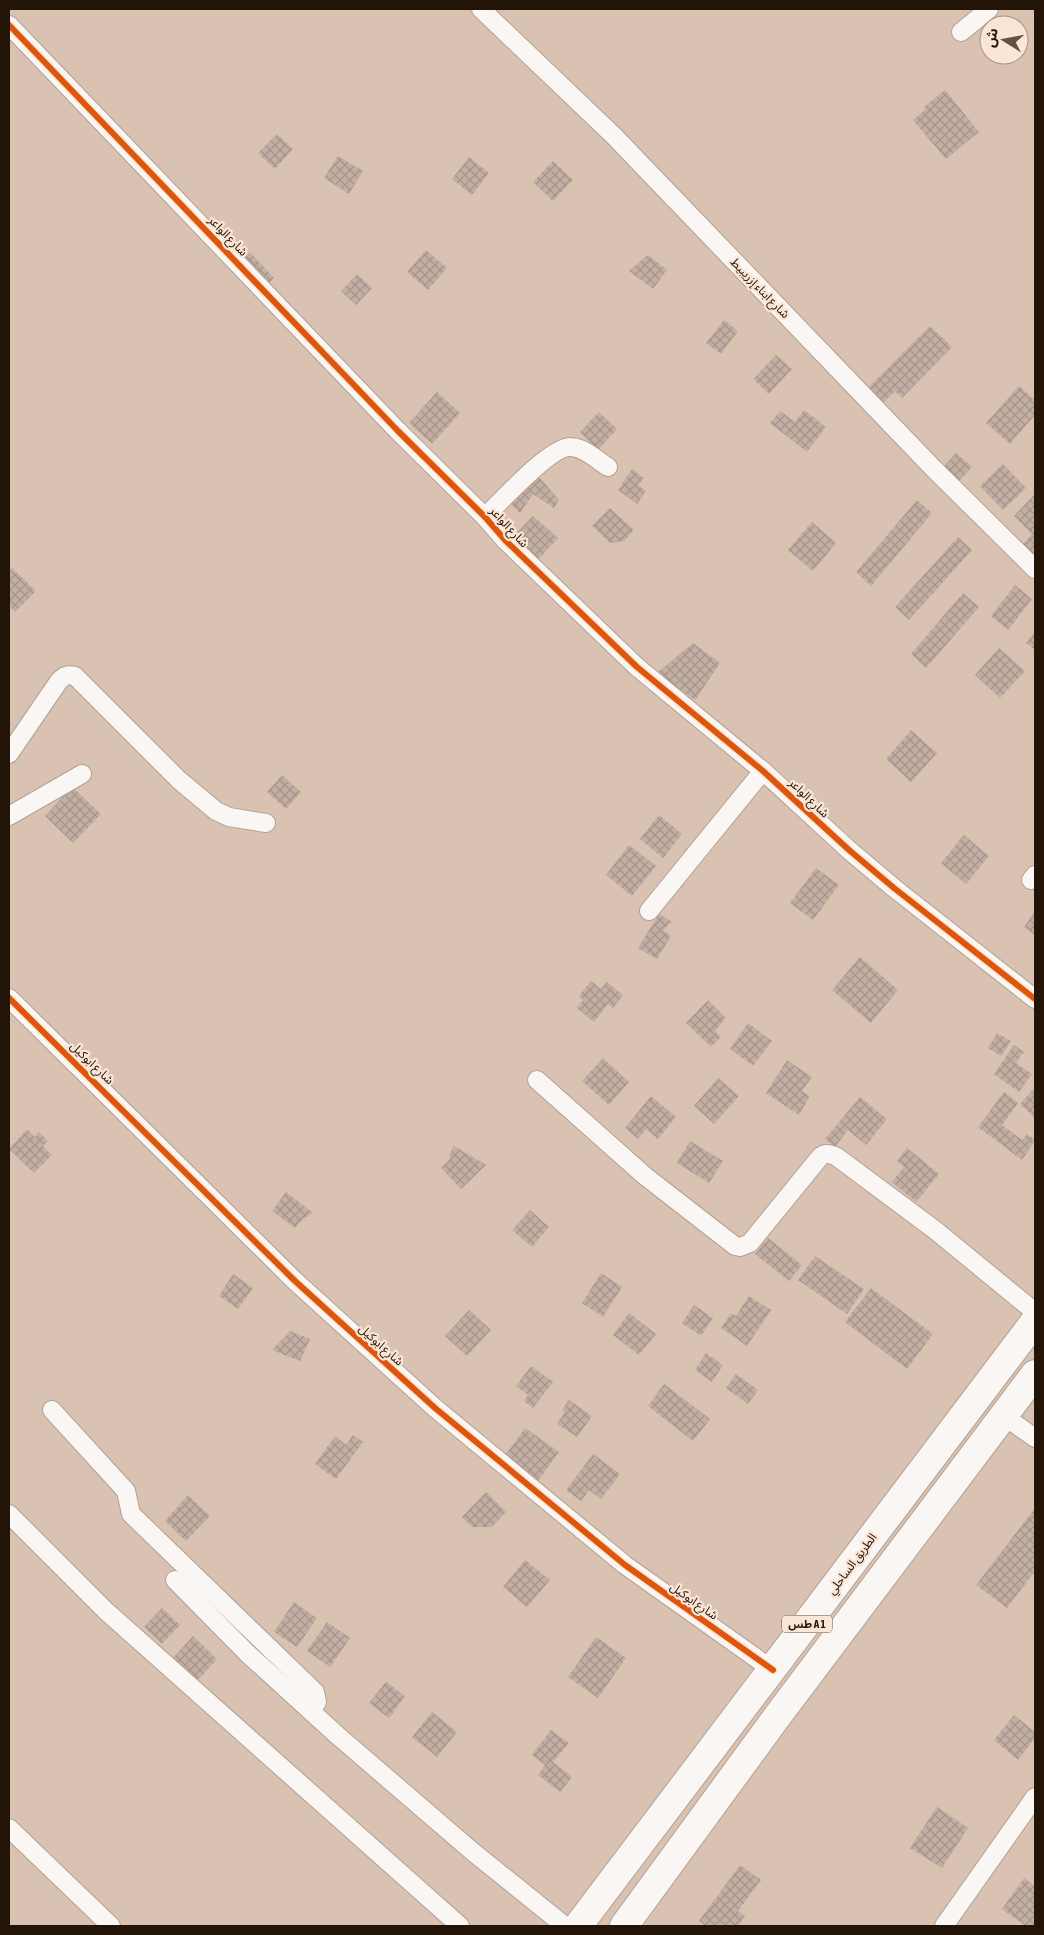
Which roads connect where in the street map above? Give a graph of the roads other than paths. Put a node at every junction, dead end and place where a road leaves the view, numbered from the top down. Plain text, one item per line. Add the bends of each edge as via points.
1 (481, 9) edge
2 (989, 9) edge
3 (9, 25) edge
4 (961, 32) dead end
5 (608, 467) dead end
6 (485, 517) junction
7 (1035, 569) edge
8 (9, 754) edge
9 (763, 771) junction
10 (82, 774) dead end
11 (9, 816) edge
12 (266, 823) dead end
13 (649, 911) dead end
14 (9, 998) edge
15 (1035, 999) edge
16 (537, 1080) dead end
17 (1035, 1312) edge
18 (1035, 1321) edge
19 (1035, 1374) edge
20 (52, 1410) dead end
21 (1004, 1416) junction
22 (1035, 1438) edge
23 (9, 1514) edge
24 (175, 1580) dead end
25 (773, 1670) junction
26 (311, 1711) junction
27 (1035, 1797) edge
28 (13, 1838) edge
29 (111, 1926) edge
30 (460, 1926) edge
31 (565, 1926) edge
32 (578, 1926) edge
33 (624, 1926) edge
34 (944, 1926) edge

1 - 7 street, شارع ابناء إزريبيط via 614,136 933,468
2 - 4 street
3 - 6 street, شارع الواعر via 398,431
5 - 6 street via 581,449 564,447 549,456
6 - 9 street, شارع الواعر via 637,667
8 - 12 street via 58,681 72,675 216,812
9 - 13 street
9 - 15 street, شارع الواعر via 848,850
10 - 11 street
14 - 25 street, شارع ابوكيل via 295,1281 435,1408 625,1566
16 - 17 street via 645,1176 735,1246 750,1243 825,1153 837,1157 934,1230
18 - 25 highway, الطريق الساحلي / طس A 1
19 - 21 highway, طس A 1
20 - 26 street via 126,1491 131,1514 315,1692 317,1702
21 - 22 street
21 - 33 highway, طس A 1
23 - 30 street via 106,1611
24 - 26 street via 247,1653
25 - 32 highway, الطريق الساحلي / طس A 1
26 - 31 street
27 - 34 street
28 - 29 street

